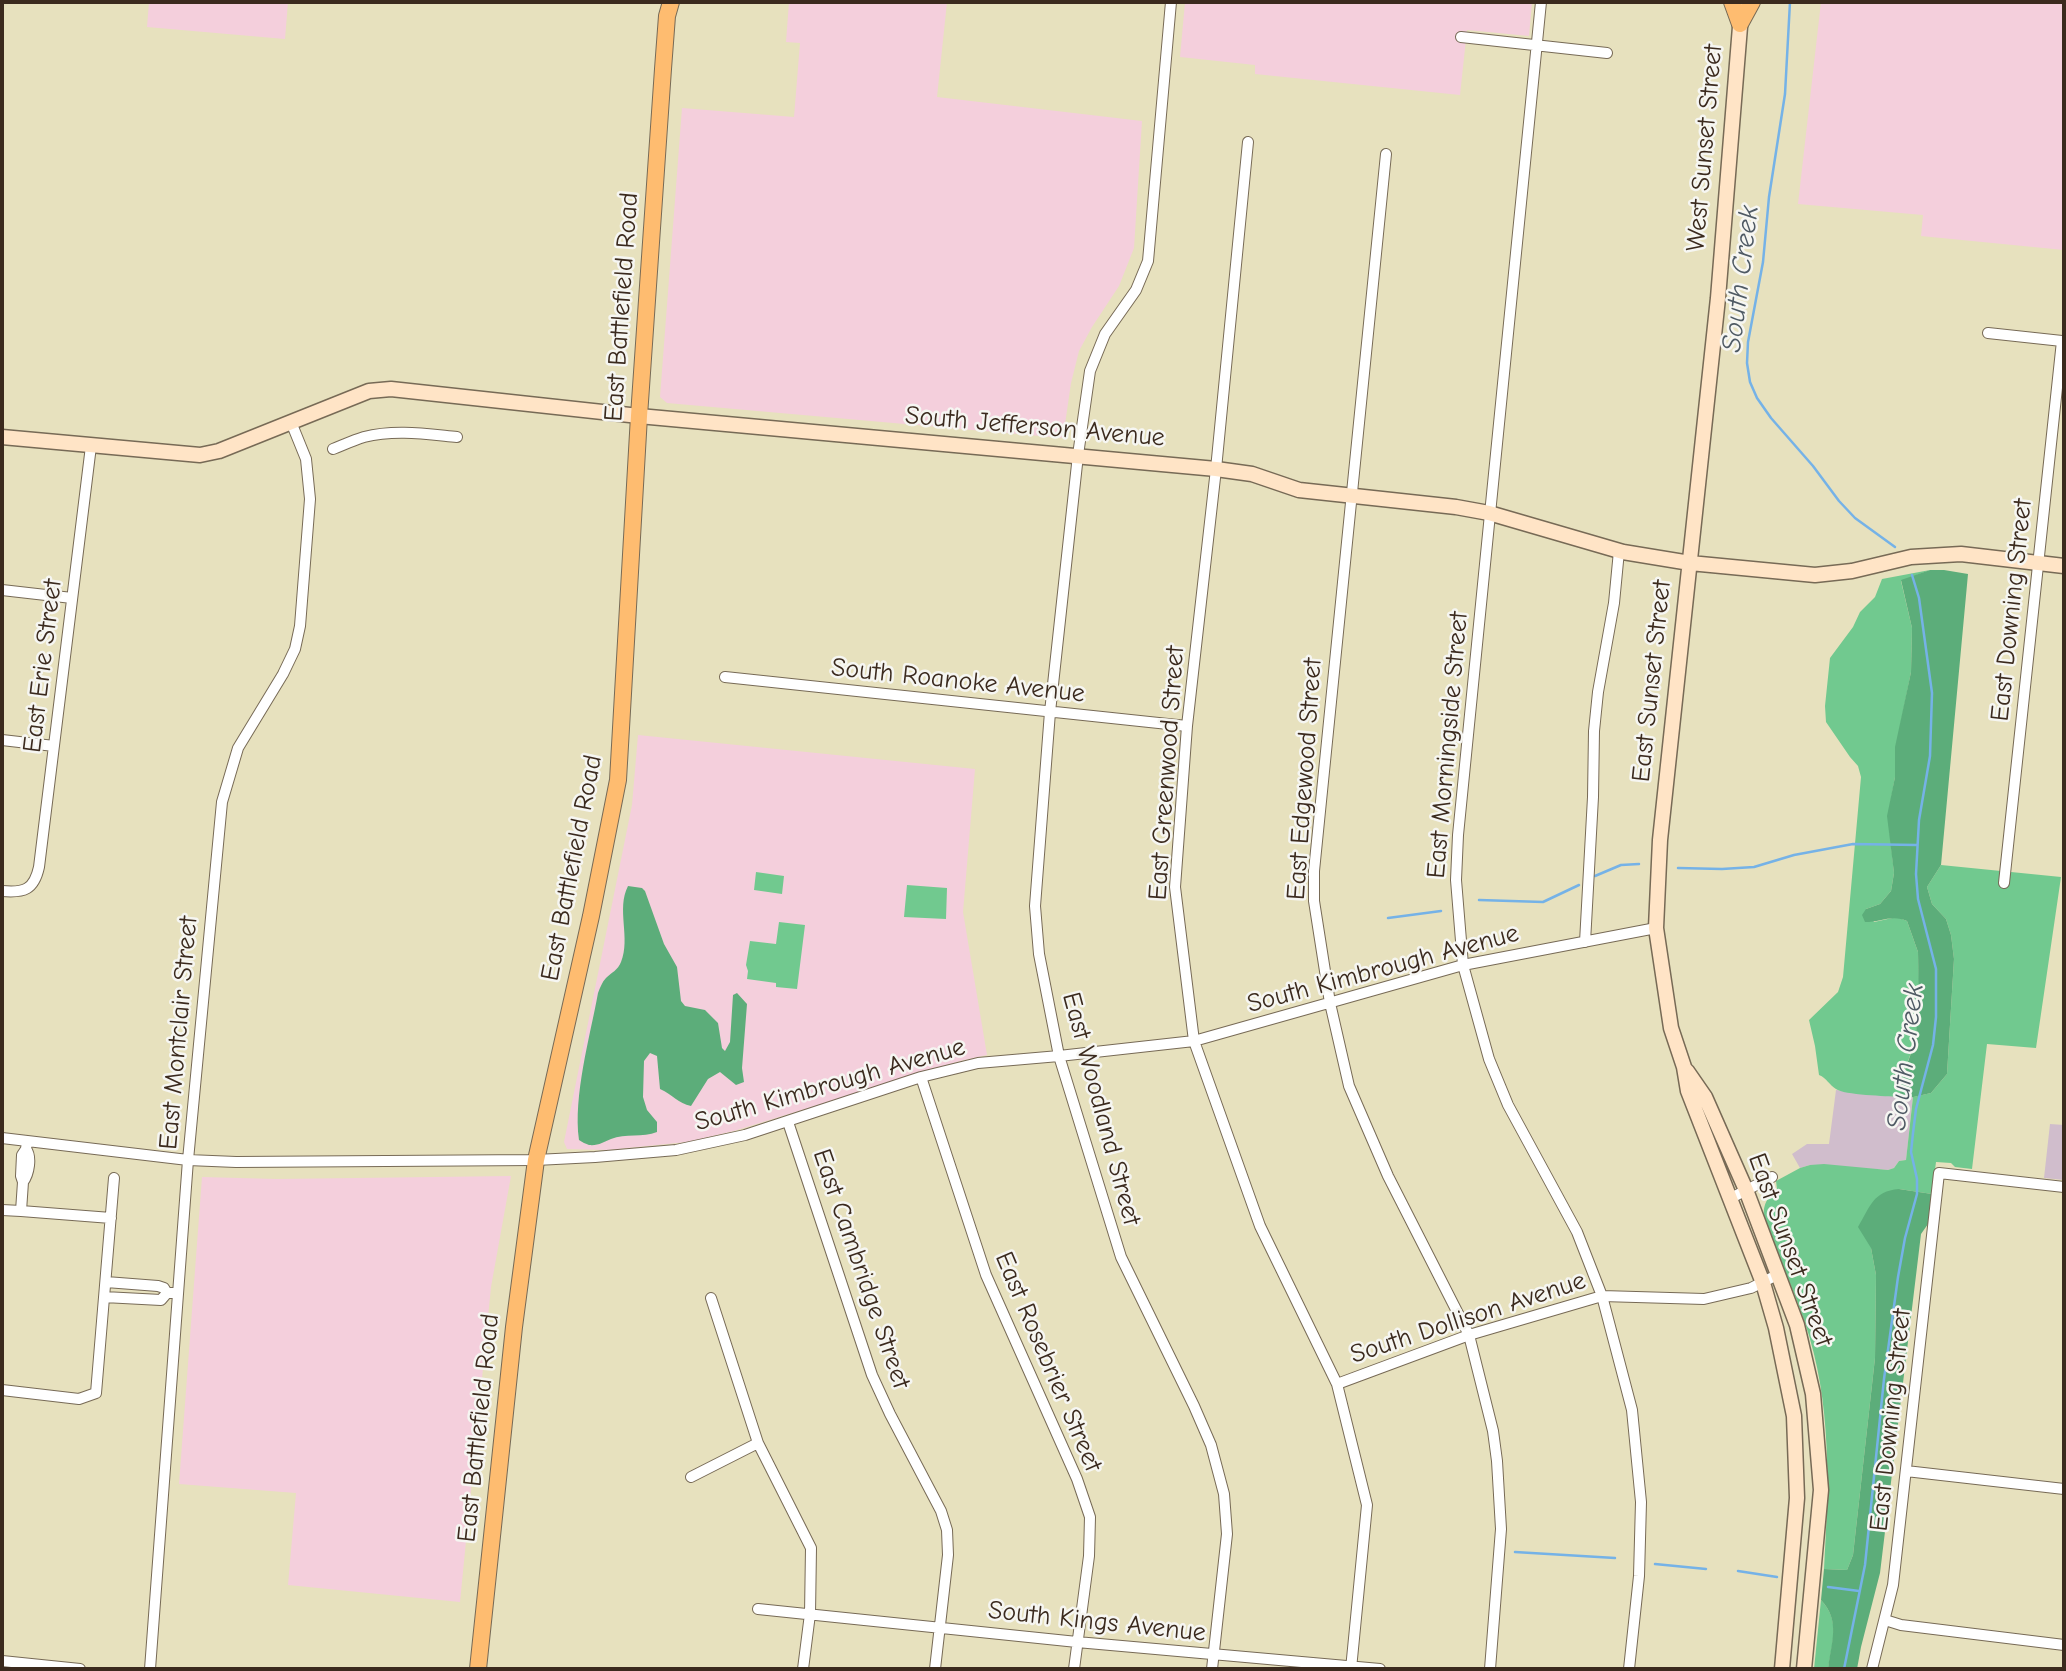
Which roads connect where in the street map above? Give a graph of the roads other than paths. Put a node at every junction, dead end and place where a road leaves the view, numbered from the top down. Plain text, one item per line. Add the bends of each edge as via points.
1 (1171, 2) edge
2 (1541, 2) edge
3 (1732, 2) edge
4 (1742, 2) edge
5 (1752, 2) edge
6 (668, 6) edge
7 (1740, 24) junction
8 (1461, 37) dead end
9 (1536, 44) junction
10 (1607, 53) dead end
11 (1248, 142) dead end
12 (1386, 154) dead end
13 (1718, 298) joint
14 (1988, 333) dead end
15 (639, 416) junction
16 (290, 422) junction
17 (2, 437) edge
18 (457, 437) dead end
19 (91, 446) junction
20 (333, 449) dead end
21 (1078, 455) junction
22 (1216, 468) junction
23 (1351, 496) junction
24 (1489, 513) junction
25 (1619, 551) junction
26 (1690, 563) junction
27 (2038, 563) junction
28 (2064, 566) edge
29 (2, 590) edge
30 (72, 598) junction
31 (725, 677) dead end
32 (1051, 712) junction
33 (1187, 726) junction
34 (2, 740) edge
35 (54, 746) junction
36 (2004, 883) dead end
37 (2, 891) edge
38 (1656, 929) junction
39 (1585, 942) junction
40 (1463, 965) junction
41 (1331, 1003) junction
42 (1194, 1041) junction
43 (1059, 1056) junction
44 (1684, 1067) junction
45 (921, 1077) junction
46 (788, 1122) junction
47 (2, 1138) edge
48 (26, 1145) junction
49 (188, 1160) junction
50 (536, 1160) junction
51 (1772, 1177) dead end
52 (114, 1178) dead end
53 (2064, 1187) edge
54 (1746, 1191) junction
55 (1729, 1199) junction
56 (2, 1210) edge
57 (20, 1211) junction
58 (111, 1218) junction
59 (1777, 1275) junction
60 (106, 1282) junction
61 (1763, 1283) junction
62 (173, 1293) junction
63 (1602, 1296) junction
64 (104, 1297) junction
65 (711, 1298) dead end
66 (1469, 1335) junction
67 (1337, 1384) junction
68 (2, 1390) edge
69 (758, 1443) junction
70 (1906, 1471) junction
71 (691, 1476) dead end
72 (2064, 1489) edge
73 (758, 1609) dead end
74 (810, 1614) junction
75 (1885, 1620) junction
76 (939, 1627) junction
77 (1077, 1642) junction
78 (2064, 1645) edge
79 (1214, 1654) junction
80 (2, 1661) edge
81 (1352, 1668) edge
82 (80, 1669) edge
83 (149, 1669) edge
84 (478, 1669) edge
85 (803, 1669) edge
86 (935, 1669) edge
87 (1074, 1669) edge
88 (1212, 1669) edge
89 (1380, 1669) edge
90 (1490, 1669) edge
91 (1629, 1669) edge
92 (1782, 1669) edge
93 (1804, 1669) edge
94 (1872, 1669) edge

1 - 21 street, East Woodland Street via 1148,261 1136,290 1105,334 1090,370
2 - 9 street, East Morningside Street
3 - 7 main road
4 - 7 main road, West Sunset Street
5 - 7 main road
6 - 15 main road, East Battlefield Road
7 - 13 main road, West Sunset Street
8 - 9 street
9 - 10 street
9 - 24 street, East Morningside Street
11 - 22 street, East Greenwood Street
12 - 23 street, East Edgewood Street
13 - 26 main road, East Sunset Street
14 - 27 street, East Downing Street via 2062,341
15 - 16 main road, South Jefferson Avenue via 391,389 369,391
15 - 21 main road, South Jefferson Avenue
15 - 50 main road, East Battlefield Road via 618,780
16 - 19 main road, South Jefferson Avenue via 200,455
16 - 49 street, East Montclair Street via 306,459 310,499 300,626 283,674 238,748 222,802
17 - 19 main road, South Jefferson Avenue
18 - 20 street via 387,433
19 - 30 street, East Erie Street
21 - 22 main road, South Jefferson Avenue
21 - 32 street, East Woodland Street
22 - 23 main road, South Jefferson Avenue via 1299,489
22 - 33 street, East Greenwood Street
23 - 24 main road, South Jefferson Avenue
23 - 41 street, East Edgewood Street via 1314,871 1314,901
24 - 25 main road, South Jefferson Avenue
24 - 40 street, East Morningside Street via 1458,835 1456,880
25 - 26 main road, South Jefferson Avenue
25 - 39 street via 1594,731
26 - 27 main road, South Jefferson Avenue via 1815,575 1944,554
26 - 38 main road, East Sunset Street via 1660,840
27 - 28 main road, South Jefferson Avenue
27 - 36 street, East Downing Street
29 - 30 street
30 - 35 street, East Erie Street
31 - 32 street, South Roanoke Avenue
32 - 33 street, South Roanoke Avenue
32 - 43 street, East Woodland Street via 1035,906 1039,954
33 - 42 street, East Greenwood Street via 1175,887
34 - 35 street
35 - 37 street, East Erie Street via 36,878 29,888
38 - 39 street, South Kimbrough Avenue
38 - 44 main road, East Sunset Street via 1671,1028
39 - 40 street, South Kimbrough Avenue
40 - 41 street, South Kimbrough Avenue
40 - 63 street, East Morningside Street via 1489,1059 1508,1105 1577,1232
41 - 42 street, South Kimbrough Avenue
41 - 66 street, East Edgewood Street via 1349,1086 1388,1177
42 - 43 street, South Kimbrough Avenue
42 - 67 street, East Greenwood Street via 1260,1226
43 - 45 street, South Kimbrough Avenue via 978,1063
43 - 79 street, East Woodland Street via 1121,1257 1211,1445 1224,1494 1227,1534
44 - 54 main road, East Sunset Street via 1705,1097
44 - 55 main road, East Sunset Street via 1688,1091
45 - 46 street, South Kimbrough Avenue
45 - 77 street, East Rosebrier Street via 986,1275 1090,1517
46 - 50 street, South Kimbrough Avenue via 676,1150
46 - 76 street, East Cambridge Street via 872,1375 947,1530
47 - 48 street, South Kimbrough Avenue
48 - 49 street, South Kimbrough Avenue
48 - 57 street
49 - 50 street, South Kimbrough Avenue
49 - 62 street, East Montclair Street
50 - 84 main road, East Battlefield Road
51 - 54 street
52 - 58 street
53 - 70 street, East Downing Street via 1939,1173
54 - 55 street
54 - 59 main road, East Sunset Street
55 - 61 main road, East Sunset Street
56 - 57 street
57 - 58 street
58 - 60 street
59 - 61 street, South Dollison Avenue
59 - 93 main road, East Sunset Street via 1797,1325 1813,1394 1821,1490
60 - 62 street via 158,1286
60 - 64 street
61 - 63 street, South Dollison Avenue via 1704,1299
61 - 92 main road, East Sunset Street via 1794,1416 1797,1498
62 - 64 street via 161,1300
62 - 83 street, East Montclair Street
63 - 66 street, South Dollison Avenue
63 - 91 street, East Morningside Street via 1632,1410 1641,1502
64 - 68 street via 96,1393 79,1399
65 - 69 street
66 - 67 street, South Dollison Avenue
66 - 90 street, East Edgewood Street via 1497,1461 1501,1529
67 - 81 street, East Greenwood Street via 1367,1505
69 - 71 street
69 - 74 street via 811,1548
70 - 72 street
70 - 75 street, East Downing Street
73 - 74 street, South Kings Avenue
74 - 76 street, South Kings Avenue
74 - 85 street
75 - 78 street
75 - 94 street, East Downing Street
76 - 77 street, South Kings Avenue
76 - 86 street, East Cambridge Street
77 - 79 street, South Kings Avenue
77 - 87 street, East Rosebrier Street
79 - 81 street, South Kings Avenue
79 - 88 street, East Woodland Street
80 - 82 street
81 - 89 street, South Kings Avenue

